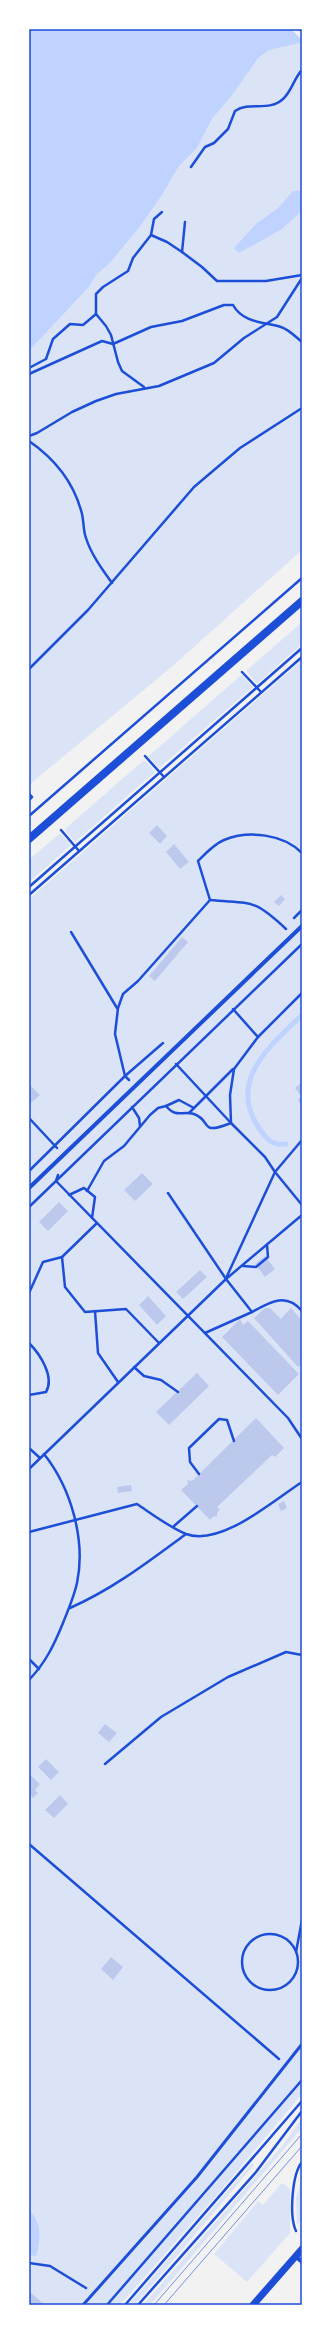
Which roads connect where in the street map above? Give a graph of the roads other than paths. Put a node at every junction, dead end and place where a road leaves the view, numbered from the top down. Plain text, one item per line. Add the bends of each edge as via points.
1 (302, 601) edge
2 (29, 839) edge
3 (302, 926) edge
4 (29, 1188) edge
5 (302, 2044) edge
6 (302, 2249) edge
7 (295, 2256) junction
8 (302, 2262) edge
9 (83, 2305) edge
10 (253, 2305) edge

1 - 2 main road
3 - 4 street
5 - 9 lane via 197,2177
6 - 7 street
7 - 8 street
7 - 10 street

